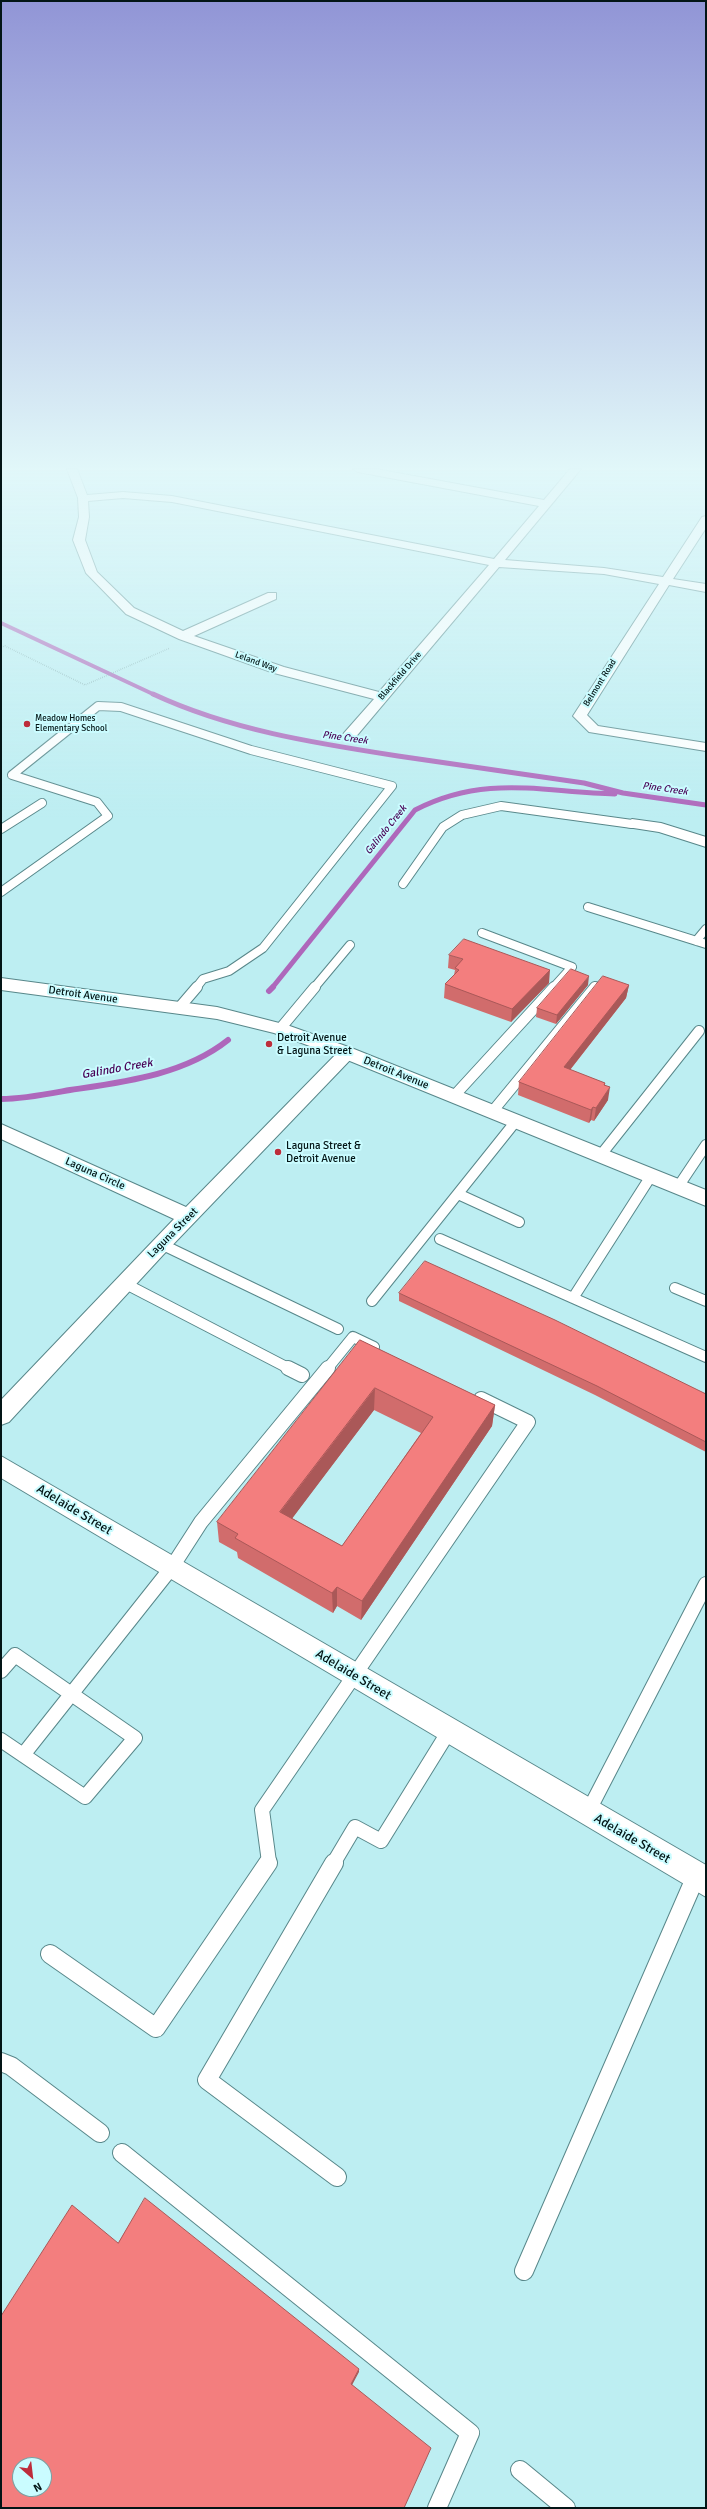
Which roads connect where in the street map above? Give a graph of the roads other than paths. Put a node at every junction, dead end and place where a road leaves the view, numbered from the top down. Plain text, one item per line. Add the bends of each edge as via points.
1 (104, 586) edge
2 (478, 586) edge
3 (661, 586) edge
4 (272, 596) dead end
5 (184, 636) junction
6 (383, 696) junction
7 (349, 736) dead end
8 (706, 747) edge
9 (42, 803) dead end
10 (1, 819) edge
11 (11, 822) junction
12 (632, 824) joint
13 (1, 829) edge
14 (706, 842) edge
15 (403, 884) dead end
16 (1, 892) edge
17 (588, 906) dead end
18 (706, 929) edge
19 (482, 933) dead end
20 (696, 941) junction
21 (706, 944) edge
22 (350, 945) dead end
23 (1, 984) edge
24 (595, 987) edge
25 (180, 1008) junction
26 (280, 1029) junction
27 (699, 1031) dead end
28 (347, 1053) junction
29 (454, 1096) junction
30 (492, 1112) junction
31 (516, 1122) junction
32 (1, 1131) edge
33 (706, 1145) edge
34 (600, 1156) junction
35 (652, 1176) junction
36 (678, 1187) junction
37 (458, 1194) junction
38 (706, 1198) edge
39 (189, 1217) junction
40 (519, 1222) dead end
41 (440, 1239) dead end
42 (161, 1244) junction
43 (124, 1283) junction
44 (675, 1288) dead end
45 (573, 1298) junction
46 (372, 1301) dead end
47 (706, 1302) edge
48 (338, 1329) dead end
49 (388, 1354) edge
50 (706, 1357) edge
51 (302, 1375) dead end
52 (471, 1394) edge
53 (1, 1415) edge
54 (1, 1466) edge
55 (172, 1567) junction
56 (706, 1584) edge
57 (1, 1672) edge
58 (354, 1675) junction
59 (72, 1694) junction
60 (449, 1731) junction
61 (1, 1740) edge
62 (23, 1755) junction
63 (587, 1813) junction
64 (701, 1879) edge
65 (50, 1954) dead end
66 (1, 2062) edge
67 (100, 2133) dead end
68 (122, 2153) dead end
69 (337, 2177) dead end
70 (524, 2271) dead end
71 (520, 2470) dead end
72 (437, 2508) edge
73 (566, 2508) edge

1 - 5 street, Leland Way via 130,611
2 - 6 street, Blackfield Drive
3 - 8 street, Belmont Road via 580,716 594,729
4 - 5 street
5 - 6 street, Leland Way via 279,670
6 - 7 street, Blackfield Drive
9 - 11 lane
10 - 11 lane
11 - 13 lane
12 - 14 street via 661,828
12 - 15 lane via 501,806 462,814 443,827
16 - 25 lane via 108,816 97,802 12,775 98,706 121,707 251,750 392,786 263,948 229,971 203,979
17 - 20 lane
18 - 20 lane
19 - 29 lane via 572,967
20 - 21 lane
22 - 26 lane
23 - 25 street, Detroit Avenue
24 - 30 lane
25 - 26 street, Detroit Avenue via 217,1013
26 - 28 street, Detroit Avenue
27 - 34 lane
28 - 29 street, Detroit Avenue
28 - 39 street, Laguna Street
29 - 30 street, Detroit Avenue
30 - 31 street, Detroit Avenue
31 - 34 street, Detroit Avenue
31 - 37 lane
32 - 39 street, Laguna Circle
33 - 36 lane
34 - 35 street, Detroit Avenue
35 - 36 street, Detroit Avenue
35 - 45 lane
36 - 38 street, Detroit Avenue
37 - 40 lane
37 - 46 lane
39 - 42 street, Laguna Street
41 - 45 lane
42 - 43 street, Laguna Street
42 - 48 lane
43 - 51 lane
43 - 53 street, Laguna Street
44 - 47 lane
45 - 50 lane
49 - 55 lane via 353,1337 201,1522
52 - 58 lane via 528,1422
54 - 55 street, Adelaide Street
55 - 58 street, Adelaide Street
55 - 59 lane
56 - 63 lane
57 - 59 lane via 15,1655
58 - 60 street, Adelaide Street
58 - 65 lane via 262,1810 269,1862 156,2028
59 - 62 lane
59 - 62 lane via 135,1738 86,1797
60 - 63 street, Adelaide Street
60 - 69 lane via 380,1841 355,1827 207,2080
61 - 62 lane
63 - 64 street, Adelaide Street
64 - 70 lane
66 - 67 lane via 11,2066
68 - 72 lane via 470,2433
71 - 73 lane

